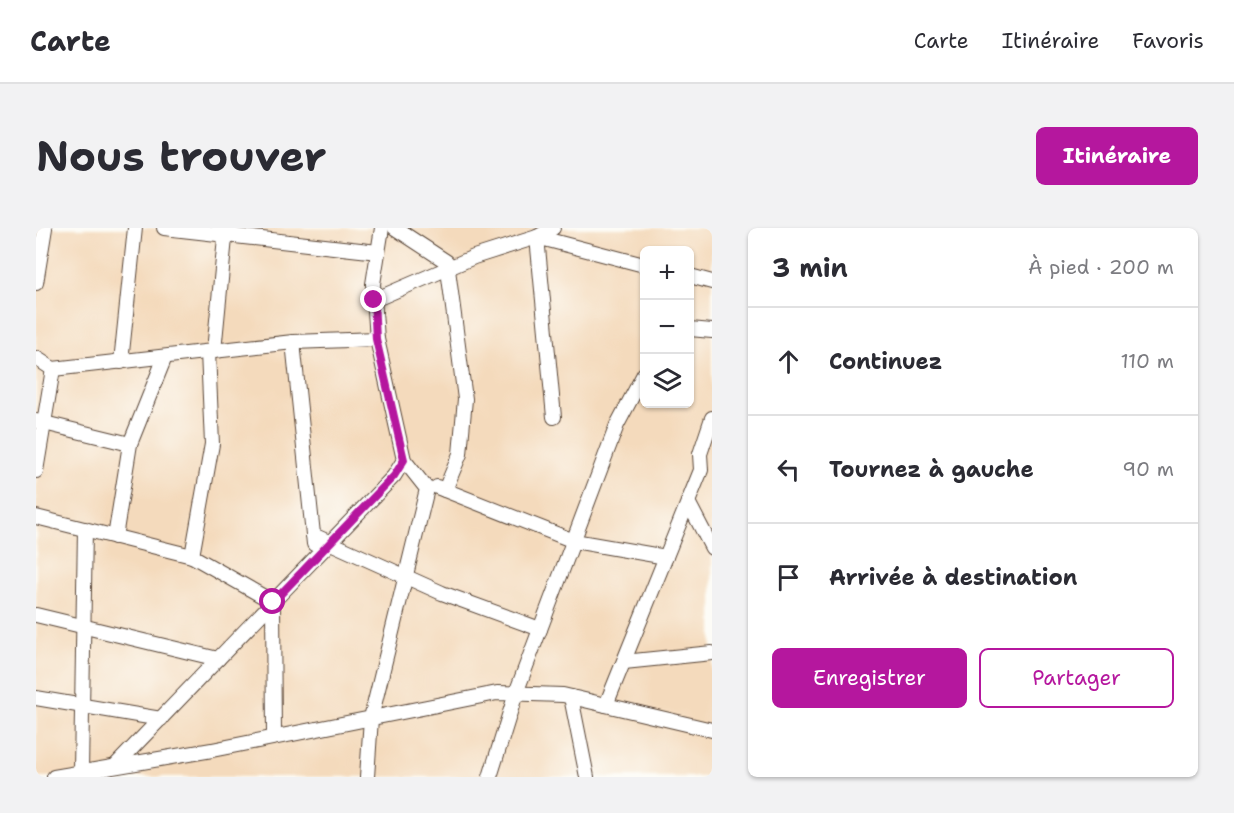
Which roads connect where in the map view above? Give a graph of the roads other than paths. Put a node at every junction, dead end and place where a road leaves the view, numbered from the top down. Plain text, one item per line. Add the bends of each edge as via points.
1 (45, 228) edge
2 (135, 228) edge
3 (164, 228) edge
4 (382, 228) edge
5 (395, 228) edge
6 (553, 228) edge
7 (226, 231) edge
8 (537, 237) junction
9 (378, 252) junction
10 (640, 264) edge
11 (448, 268) junction
12 (694, 277) edge
13 (712, 282) edge
14 (36, 283) edge
15 (374, 300) junction
16 (694, 329) edge
17 (712, 331) edge
18 (376, 339) junction
19 (294, 342) junction
20 (211, 352) junction
21 (165, 357) junction
22 (36, 358) edge
23 (121, 362) junction
24 (53, 369) junction
25 (640, 383) edge
26 (554, 417) dead end
27 (712, 418) edge
28 (40, 422) edge
29 (130, 444) junction
30 (404, 460) junction
31 (706, 466) edge
32 (36, 471) edge
33 (427, 489) junction
34 (445, 490) junction
35 (688, 502) junction
36 (36, 517) edge
37 (85, 529) junction
38 (313, 535) junction
39 (115, 537) junction
40 (574, 541) junction
41 (330, 542) junction
42 (712, 548) edge
43 (192, 556) junction
44 (666, 557) junction
45 (315, 558) junction
46 (405, 576) junction
47 (273, 602) junction
48 (36, 615) edge
49 (83, 627) junction
50 (540, 629) junction
51 (712, 653) edge
52 (218, 659) junction
53 (624, 662) junction
54 (516, 693) junction
55 (571, 697) junction
56 (36, 698) edge
57 (606, 705) junction
58 (82, 706) junction
59 (161, 718) junction
60 (371, 718) junction
61 (712, 730) edge
62 (274, 737) junction
63 (115, 766) junction
64 (86, 773) edge
65 (54, 777) edge
66 (367, 777) edge
67 (490, 777) edge
68 (587, 777) edge

1 - 14 street
2 - 23 street
3 - 7 street
4 - 9 street
5 - 11 street via 447,262
6 - 8 street
7 - 9 street
7 - 20 street
8 - 10 street
8 - 11 street
8 - 26 street
9 - 15 street
11 - 15 street
11 - 34 street via 465,399 460,454
12 - 13 street
15 - 18 street
16 - 17 street
18 - 19 street
18 - 30 street
19 - 20 street
19 - 38 street
20 - 21 street
20 - 43 street via 212,444
21 - 23 street
21 - 29 street
22 - 24 street
23 - 24 street
24 - 28 street
25 - 40 street via 617,425
27 - 31 street via 700,454
28 - 29 street
28 - 32 street
29 - 39 street
30 - 33 street
30 - 41 street via 394,476
31 - 35 street
33 - 34 street via 435,486
33 - 46 street
34 - 40 street
35 - 42 street
35 - 44 street
36 - 37 street
37 - 39 street
37 - 49 street
38 - 41 street
38 - 45 street
39 - 43 street
40 - 44 street
40 - 50 street
41 - 45 street
41 - 46 street
43 - 47 street
44 - 53 street
45 - 47 street
46 - 50 street
46 - 60 street
47 - 52 street
47 - 62 street
48 - 49 street
49 - 52 street
49 - 58 street
50 - 54 street
51 - 53 street
52 - 59 street
53 - 57 street
54 - 55 street
54 - 60 street via 497,693
54 - 67 street
55 - 57 street
55 - 68 street
56 - 58 street
57 - 61 street
58 - 59 street
58 - 64 street
59 - 63 street
60 - 62 street
60 - 66 street
62 - 63 street
63 - 64 street
64 - 65 street

